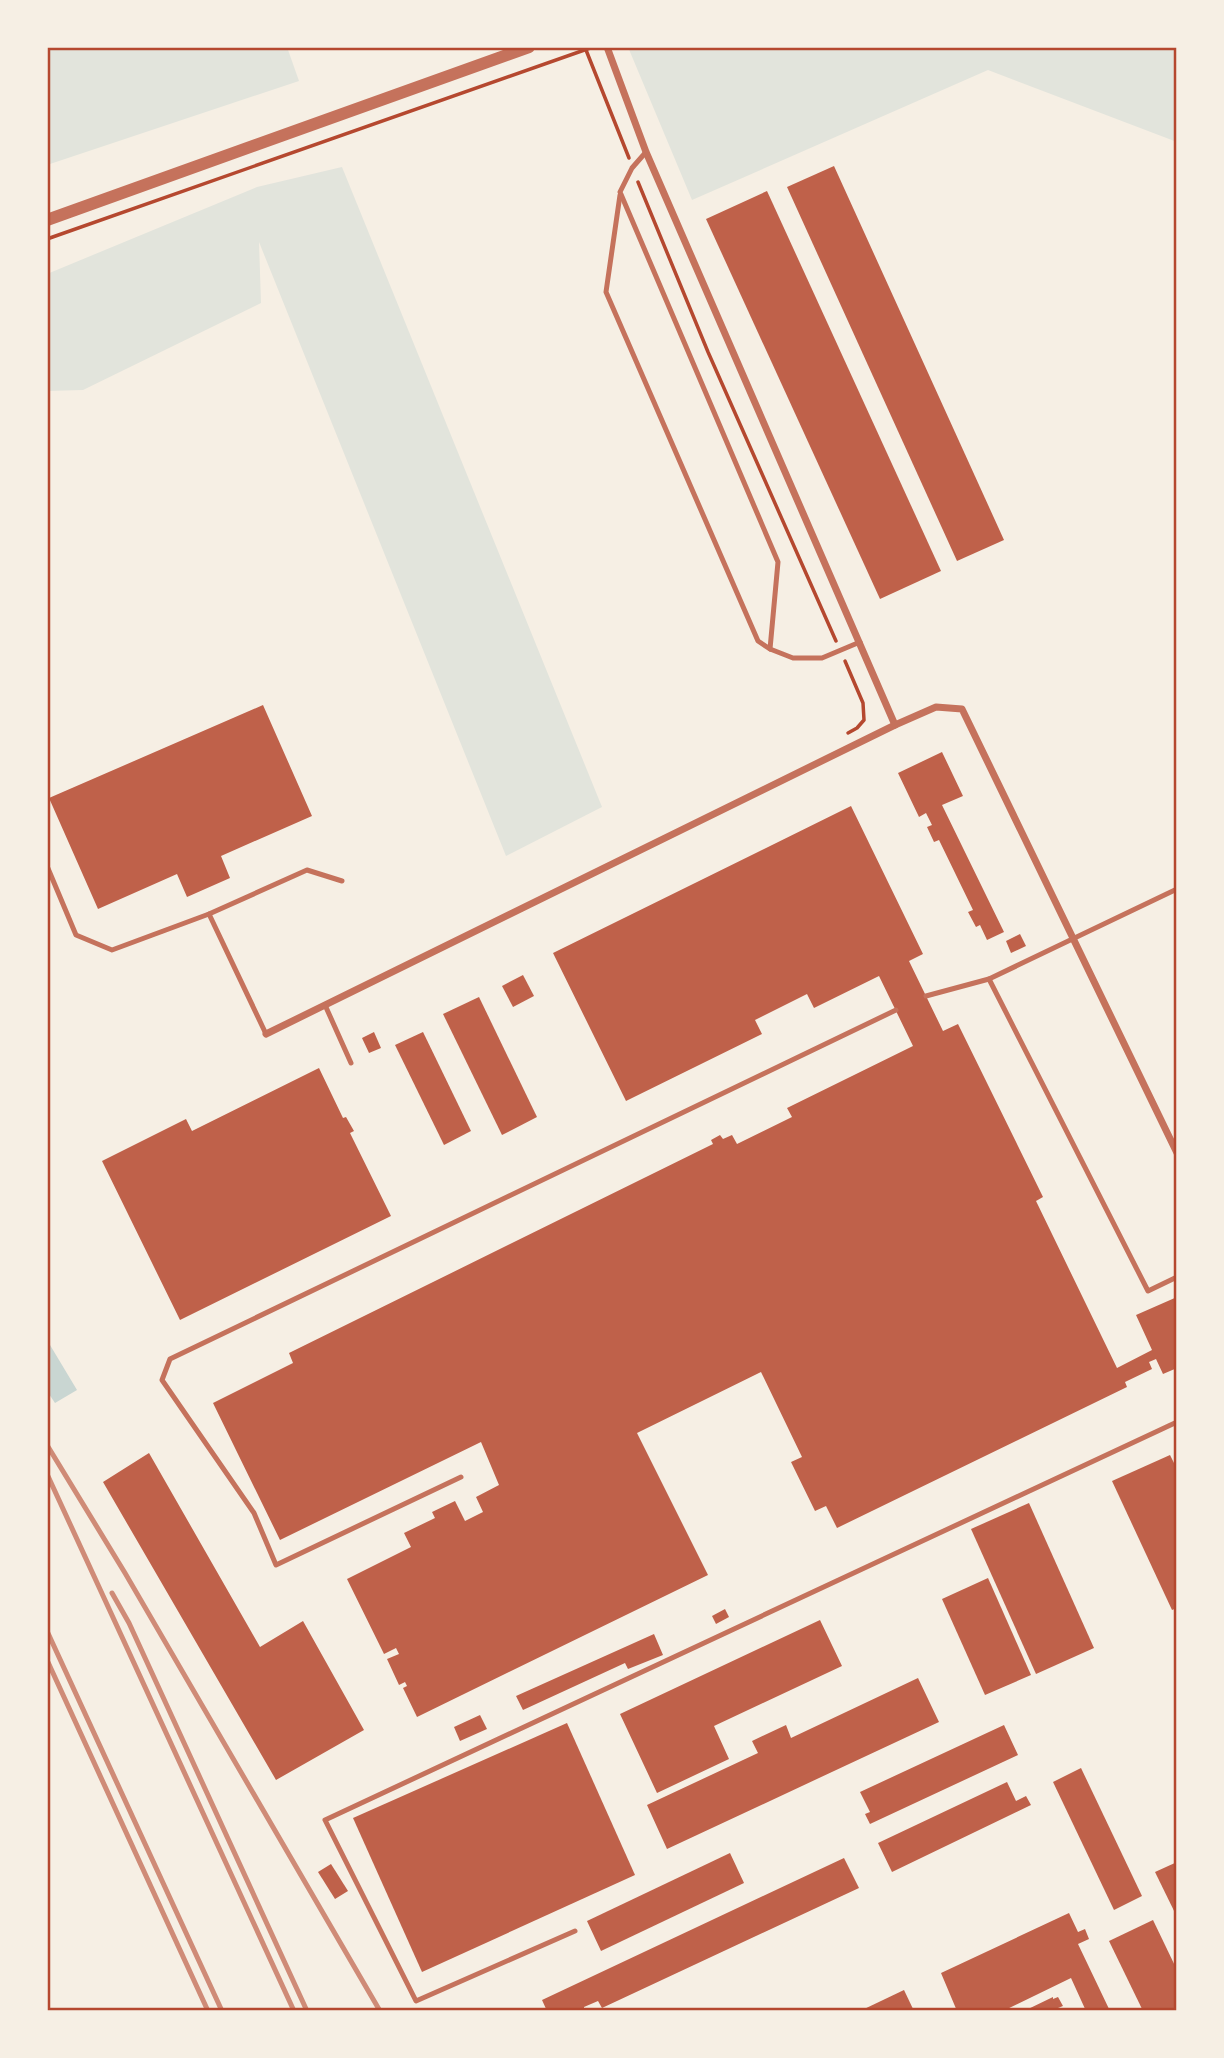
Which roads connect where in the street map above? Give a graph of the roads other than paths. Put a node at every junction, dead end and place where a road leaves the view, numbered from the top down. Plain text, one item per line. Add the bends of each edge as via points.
1 (529, 47) edge
2 (607, 47) edge
3 (646, 152) junction
4 (620, 192) junction
5 (47, 220) edge
6 (860, 642) junction
7 (770, 649) junction
8 (895, 724) junction
9 (47, 866) edge
10 (342, 881) dead end
11 (1177, 889) edge
12 (209, 914) junction
13 (1073, 940) junction
14 (989, 979) junction
15 (926, 996) dead end
16 (325, 1005) junction
17 (896, 1010) dead end
18 (267, 1034) joint
19 (351, 1063) dead end
20 (1177, 1153) edge
21 (1177, 1277) edge
22 (1177, 1422) edge
23 (461, 1477) dead end
24 (575, 1931) dead end

1 - 5 street
2 - 3 street
3 - 4 lane
3 - 6 street
4 - 7 lane via 778,562
4 - 7 lane via 606,292 758,641
6 - 7 lane via 822,658 793,659
6 - 8 street
8 - 13 street via 936,707 962,709
8 - 16 street
9 - 12 lane via 76,935 112,950
10 - 12 lane via 307,870
11 - 13 lane
12 - 18 lane
13 - 14 lane
13 - 20 street
14 - 15 lane
14 - 21 lane via 1148,1290
16 - 18 street
16 - 19 lane
17 - 23 lane via 170,1359 162,1380 254,1513 276,1564
22 - 24 lane via 325,1820 416,2001

